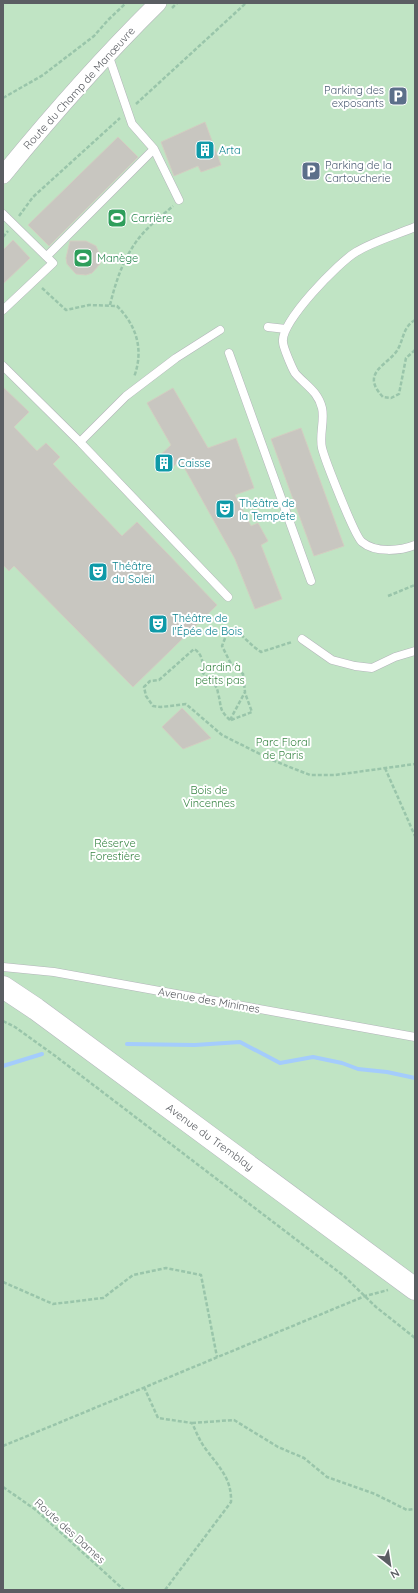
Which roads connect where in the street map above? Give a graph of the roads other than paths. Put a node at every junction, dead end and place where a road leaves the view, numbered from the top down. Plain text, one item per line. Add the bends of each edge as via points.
1 (158, 3) edge
2 (108, 54) junction
3 (154, 149) junction
4 (3, 175) edge
5 (179, 200) road end
6 (3, 214) edge
7 (415, 226) edge
8 (47, 256) junction
9 (3, 310) edge
10 (268, 327) dead end
11 (286, 328) junction
12 (220, 330) dead end
13 (229, 353) dead end
14 (3, 366) edge
15 (80, 442) junction
16 (415, 545) edge
17 (311, 581) dead end
18 (228, 597) dead end
19 (302, 639) road end
20 (415, 651) edge
21 (3, 967) edge
22 (3, 987) edge
23 (415, 1037) edge
24 (409, 1284) edge

1 - 2 street, Route du Champ de Manœuvre
2 - 3 lane via 132,124
2 - 4 street, Route du Champ de Manœuvre via 44,124
3 - 5 lane
3 - 8 lane
6 - 8 lane
7 - 11 lane via 357,251 340,263 304,303
8 - 9 lane via 53,263
10 - 11 lane
11 - 16 lane via 282,341 294,372 314,391 322,409 321,447 361,542 376,549
12 - 15 lane via 176,358 126,396
13 - 17 lane
14 - 15 lane
15 - 18 lane
19 - 20 lane via 332,660 372,668
21 - 23 lane, Avenue des Minimes via 54,972
22 - 24 main road, Avenue du Tremblay

